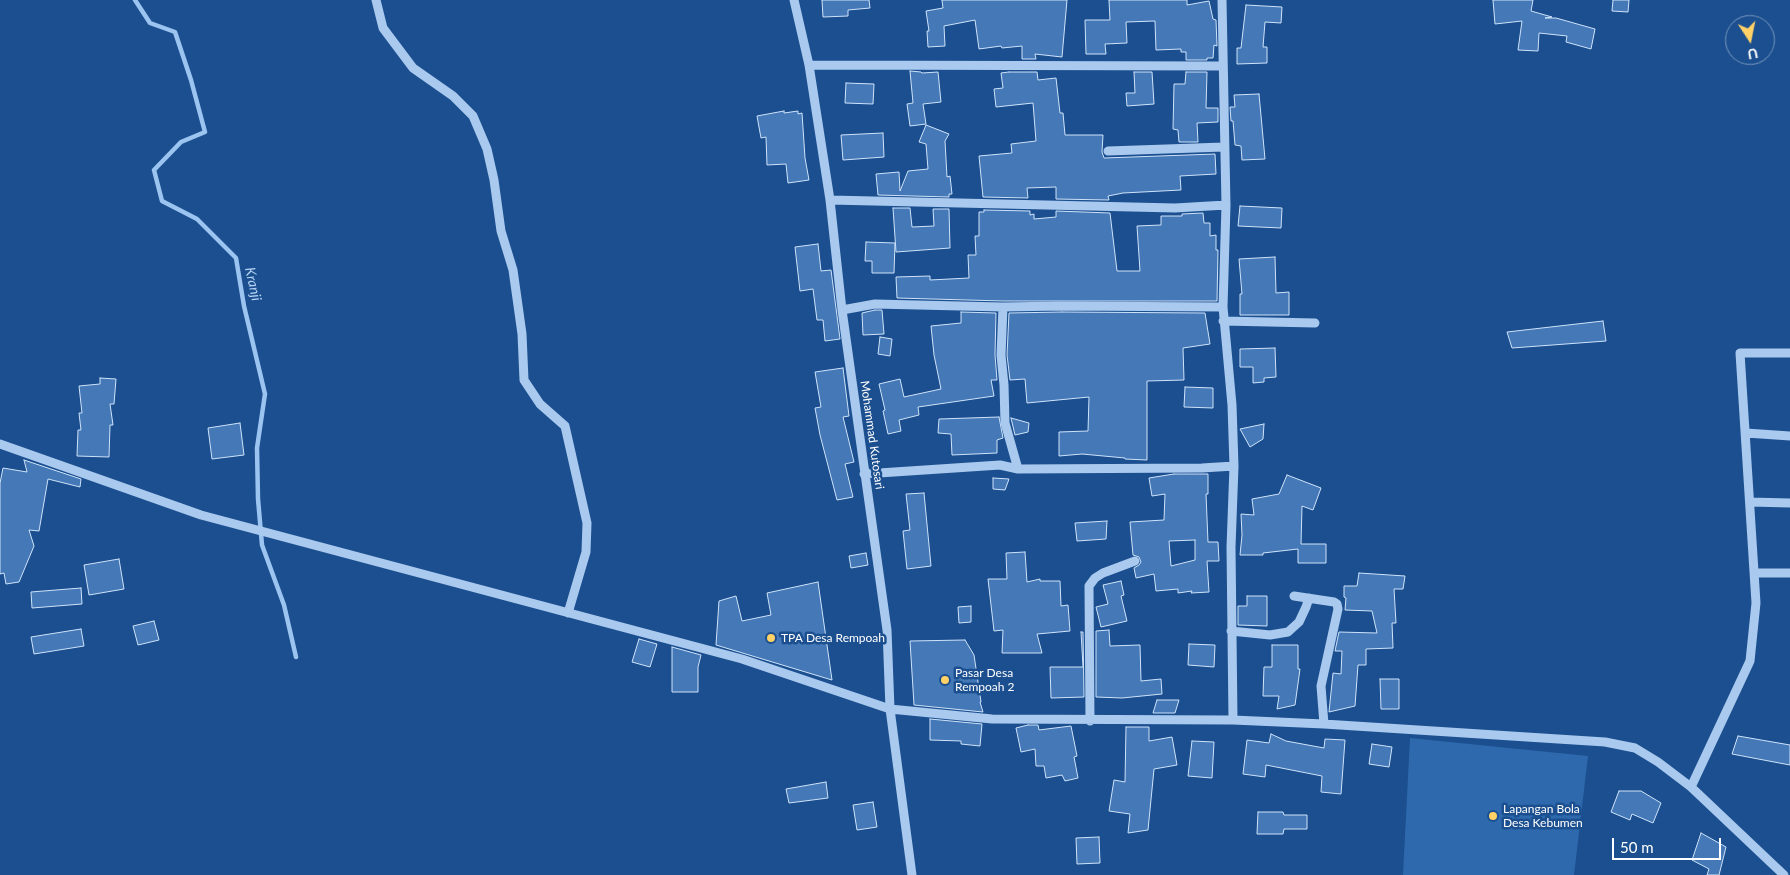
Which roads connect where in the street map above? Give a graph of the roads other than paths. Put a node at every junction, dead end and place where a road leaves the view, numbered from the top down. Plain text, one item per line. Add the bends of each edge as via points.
1 (376, 0) edge
2 (794, 0) edge
3 (1222, 0) edge
4 (809, 65) junction
5 (1223, 66) junction
6 (1224, 147) junction
7 (1108, 151) dead end
8 (830, 200) junction
9 (1226, 205) junction
10 (1003, 307) junction
11 (1223, 307) junction
12 (842, 310) junction
13 (1223, 321) junction
14 (1315, 323) dead end
15 (1790, 353) edge
16 (1746, 433) junction
17 (1790, 436) edge
18 (0, 444) edge
19 (1234, 466) junction
20 (1018, 469) junction
21 (864, 474) junction
22 (1750, 502) junction
23 (1790, 503) edge
24 (1136, 561) dead end
25 (1754, 573) junction
26 (1790, 573) edge
27 (1294, 596) dead end
28 (1308, 598) junction
29 (568, 613) junction
30 (1231, 631) junction
31 (890, 709) junction
32 (1233, 720) junction
33 (1090, 721) junction
34 (1324, 724) junction
35 (1691, 787) junction
36 (912, 875) edge
37 (1784, 875) edge

1 - 29 street via 383,28 413,68 453,96 473,116 486,149 501,231 513,270 522,334 524,380 540,404 565,426 587,523 586,552
2 - 4 street, Mohammad Kutosari
3 - 5 street
4 - 5 street
4 - 8 street, Mohammad Kutosari
5 - 6 street
6 - 7 street
6 - 9 street
8 - 9 street via 1175,208
8 - 12 street, Mohammad Kutosari
9 - 11 street
10 - 11 street
10 - 12 street via 875,304
10 - 20 street via 1004,423
11 - 13 street
12 - 21 street, Mohammad Kutosari
13 - 14 street
13 - 19 street via 1232,404
15 - 16 street via 1740,354
16 - 17 street
16 - 22 street
18 - 29 street via 201,515
19 - 20 street
19 - 30 street
20 - 21 street via 1000,465
21 - 31 street, Mohammad Kutosari via 887,630
22 - 23 street
22 - 25 street
24 - 33 street via 1103,573 1089,586
25 - 26 street
25 - 35 street via 1756,603 1750,661
27 - 28 street
28 - 30 street via 1299,622 1288,632 1270,635
28 - 34 street via 1334,602 1338,609 1321,686
29 - 31 street via 742,659
30 - 32 street
31 - 33 street via 992,719
31 - 36 street, Mohammad Kutosari
32 - 33 street
32 - 34 street
34 - 35 street via 1605,742 1635,748
35 - 37 street

